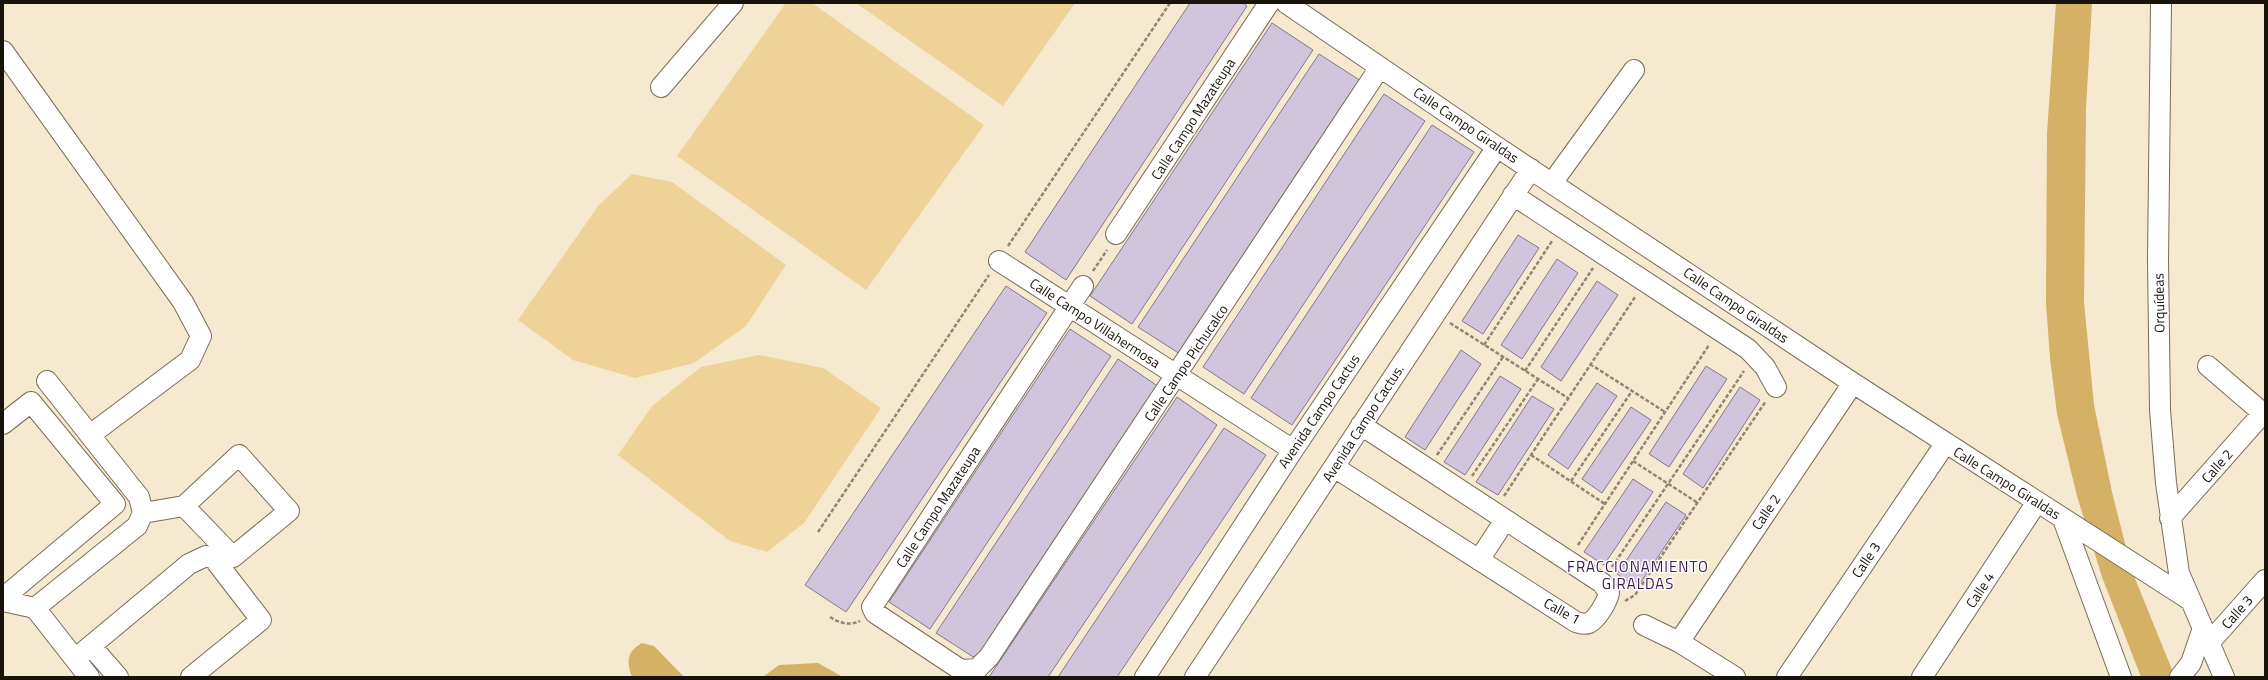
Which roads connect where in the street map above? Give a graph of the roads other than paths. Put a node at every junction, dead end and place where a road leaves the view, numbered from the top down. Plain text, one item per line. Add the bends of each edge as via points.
1 (733, 3) edge
2 (1269, 3) edge
3 (1286, 3) edge
4 (2161, 3) edge
5 (3, 51) edge
6 (1380, 67) junction
7 (1634, 70) dead end
8 (661, 88) dead end
9 (1497, 147) junction
10 (1531, 169) junction
11 (1552, 183) junction
12 (1513, 195) junction
13 (1116, 234) road end
14 (999, 261) dead end
15 (1083, 286) road end
16 (1070, 306) junction
17 (2208, 366) dead end
18 (1177, 376) junction
19 (47, 381) dead end
20 (1853, 383) junction
21 (1776, 387) road end
22 (2264, 414) edge
23 (3, 424) edge
24 (1362, 425) junction
25 (90, 435) junction
26 (1945, 444) junction
27 (1293, 450) junction
28 (1334, 467) junction
29 (2037, 502) junction
30 (184, 506) junction
31 (143, 512) junction
32 (1500, 516) junction
33 (2170, 518) junction
34 (2063, 519) junction
35 (1479, 560) junction
36 (2265, 580) edge
37 (3, 599) edge
38 (2190, 600) junction
39 (35, 608) junction
40 (1644, 625) dead end
41 (2206, 636) junction
42 (1679, 642) junction
43 (91, 646) junction
44 (989, 657) joint
45 (75, 659) junction
46 (89, 677) edge
47 (118, 677) edge
48 (191, 677) edge
49 (1145, 677) edge
50 (1195, 677) edge
51 (1735, 677) edge
52 (1787, 677) edge
53 (1922, 677) edge
54 (2121, 677) edge
55 (2180, 677) edge
56 (2224, 677) edge

1 - 8 street
2 - 13 street, Calle Campo Mazateupa
3 - 6 street, Calle Campo Giraldas
4 - 33 street, Orquídeas via 2158,253 2160,410
5 - 25 street via 183,302 201,336 190,360
6 - 9 street, Calle Campo Giraldas
6 - 18 street, Calle Campo Pichucalco
7 - 11 street
9 - 10 street, Calle Campo Giraldas
9 - 27 street, Avenida Campo Cactus
10 - 11 street, Calle Campo Giraldas
10 - 12 street, Avenida Campo Cactus.
11 - 20 street, Calle Campo Giraldas
12 - 21 street via 1754,355 1765,367
12 - 24 street, Avenida Campo Cactus.
14 - 16 street, Calle Campo Villahermosa
15 - 16 street, Calle Campo Mazateupa
16 - 18 street, Calle Campo Villahermosa
16 - 44 street, Calle Campo Mazateupa via 874,604 872,611 961,670 977,668
17 - 22 street
18 - 27 street, Calle Campo Villahermosa
18 - 44 street, Calle Campo Pichucalco
19 - 25 street
20 - 26 street, Calle Campo Giraldas
20 - 42 street, Calle 2
22 - 33 street, Calle 2
23 - 37 street via 31,402 115,504
24 - 28 street, Avenida Campo Cactus.
24 - 32 street
25 - 31 street via 139,497
26 - 29 street, Calle Campo Giraldas
26 - 52 street, Calle 3
27 - 49 street, Avenida Campo Cactus
28 - 35 street, Calle 1
28 - 50 street, Avenida Campo Cactus.
29 - 34 street, Calle Campo Giraldas
29 - 53 street, Calle 4
30 - 30 street via 233,557 288,511 239,455
30 - 31 street
31 - 39 street via 137,526
32 - 35 street
32 - 35 street, Calle 1 via 1567,560 1605,591 1594,618 1583,624 1576,622
33 - 38 street, Orquídeas via 2179,573
34 - 38 street, Calle Campo Giraldas
34 - 54 street
36 - 41 street, Calle 3
37 - 39 street
38 - 41 street, Orquídeas
39 - 45 street
40 - 42 street
41 - 55 street
41 - 56 street, Orquídeas
42 - 51 street
43 - 45 street
43 - 47 street
43 - 48 street via 189,564 206,556 210,557 261,620
45 - 46 street

